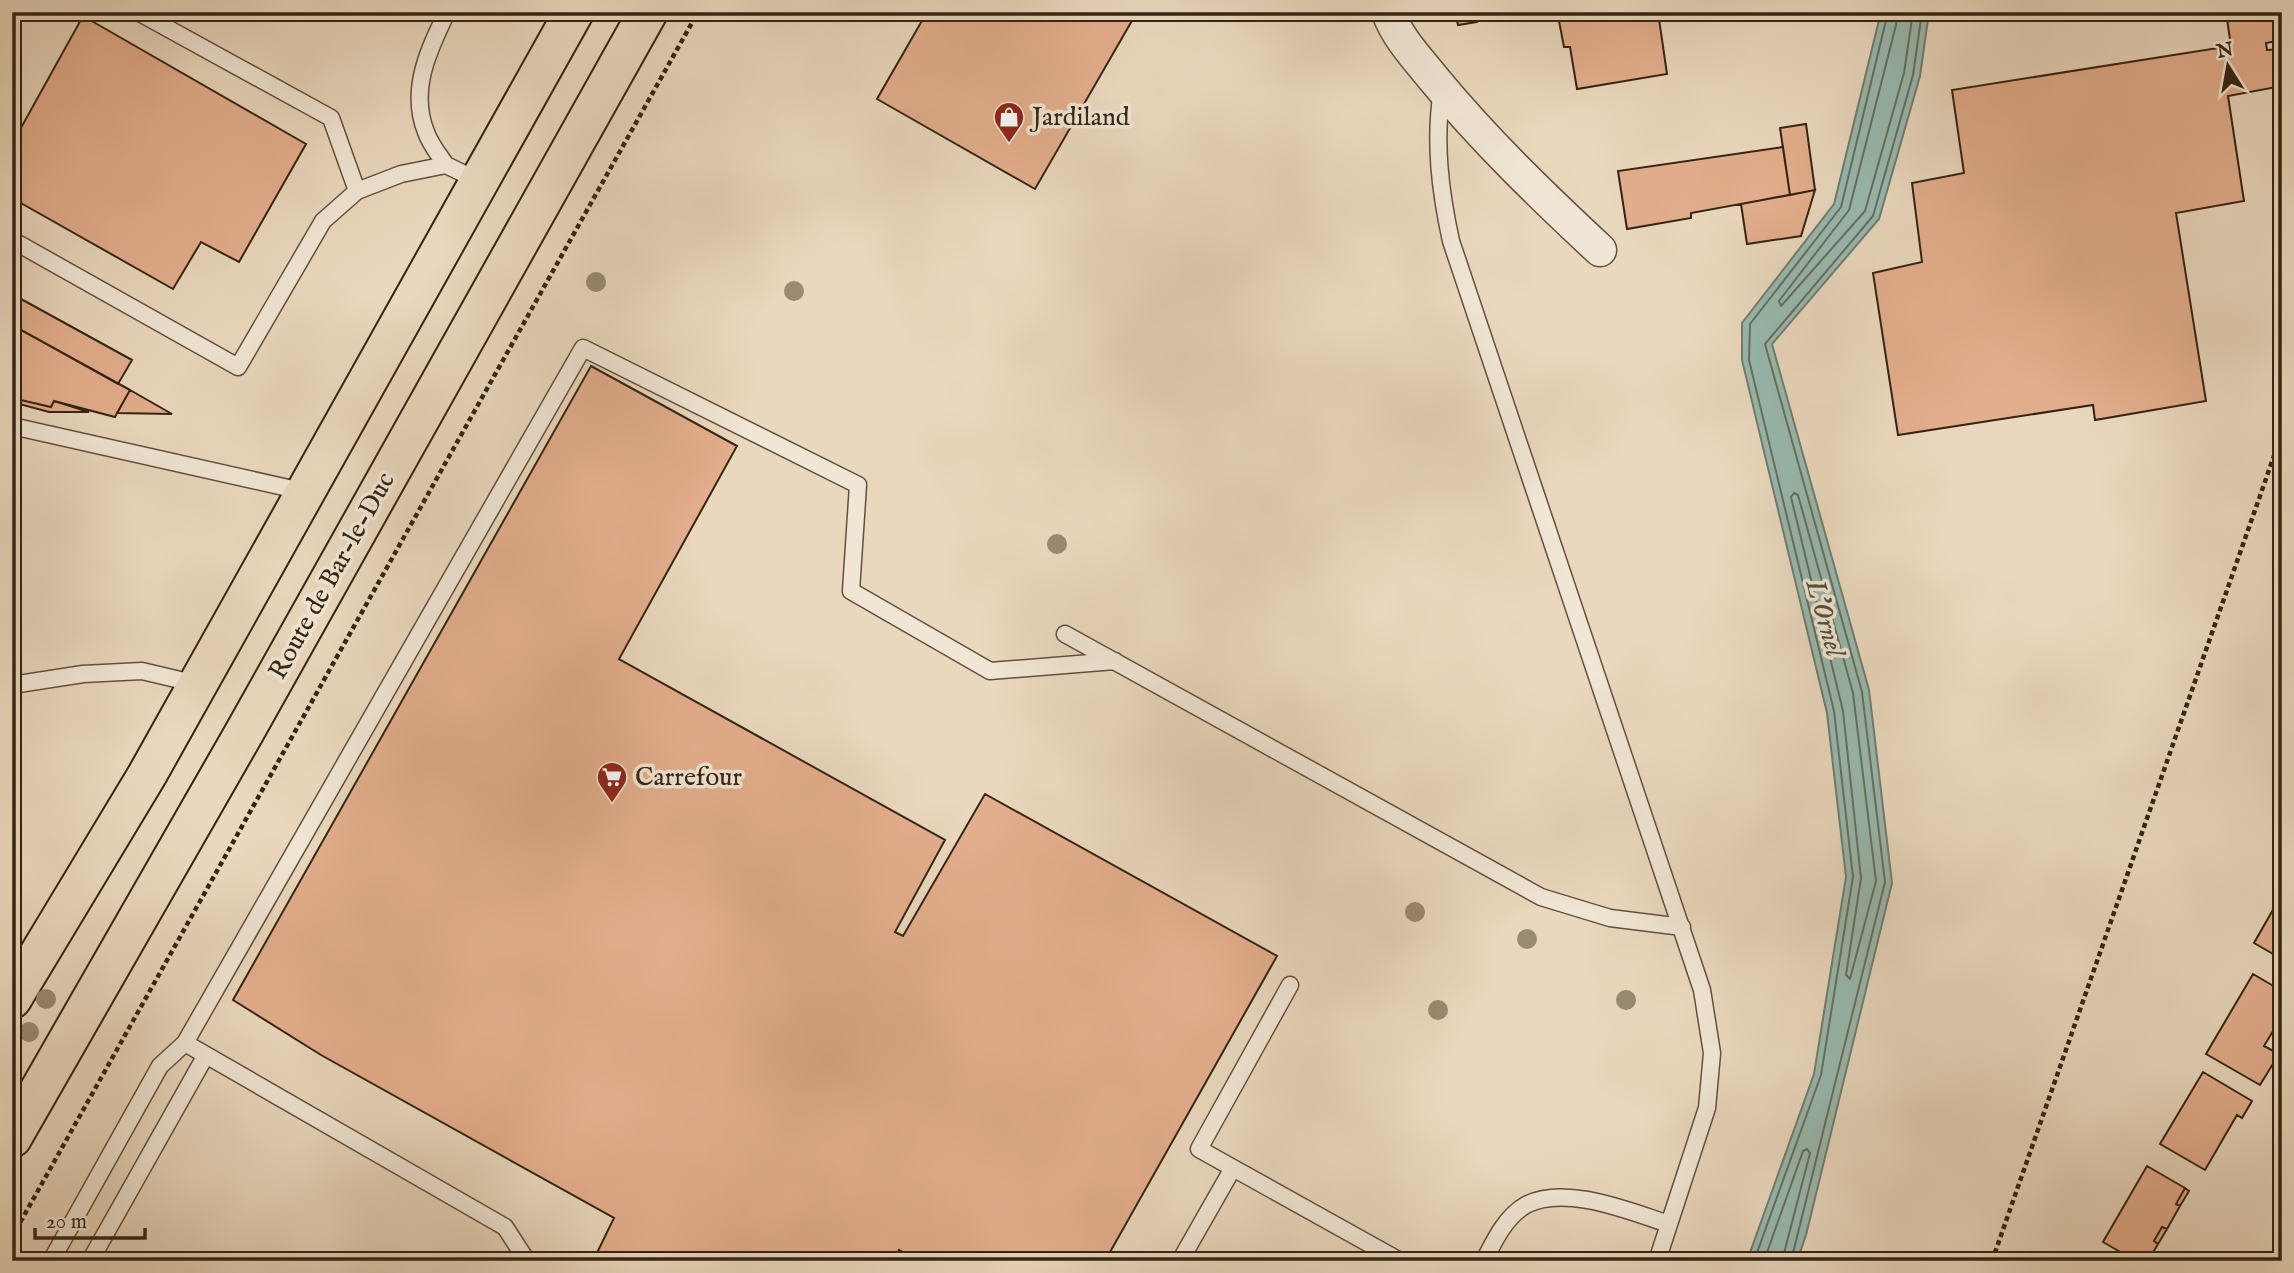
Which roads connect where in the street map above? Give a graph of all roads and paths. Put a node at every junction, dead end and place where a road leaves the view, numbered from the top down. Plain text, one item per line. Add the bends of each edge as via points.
1 (138, 12) edge
2 (447, 12) edge
3 (574, 12) edge
4 (648, 12) edge
5 (698, 12) edge
6 (1388, 12) edge
7 (1442, 89) junction
8 (446, 165) junction
9 (481, 182) junction
10 (357, 191) junction
11 (12, 240) edge
12 (1600, 250) dead end
13 (12, 426) edge
14 (2282, 433) edge
15 (306, 492) junction
16 (1065, 634) dead end
17 (1115, 661) junction
18 (197, 684) junction
19 (12, 685) edge
20 (1682, 926) junction
21 (1290, 985) dead end
22 (12, 999) edge
23 (185, 1043) junction
24 (206, 1055) junction
25 (12, 1138) edge
26 (1233, 1168) junction
27 (1669, 1224) junction
28 (12, 1237) edge
29 (51, 1261) edge
30 (90, 1261) edge
31 (527, 1261) edge
32 (1180, 1261) edge
33 (1400, 1261) edge
34 (1483, 1261) edge
35 (1657, 1261) edge
36 (1992, 1261) edge

1 - 10 lane via 331,118
2 - 8 lane via 425,58 419,95 425,132
3 - 9 main road
4 - 25 main road, Route de Bar-le-Duc
5 - 28 path
6 - 7 street via 1392,25
7 - 12 street via 1518,174
7 - 20 lane via 1438,156 1451,241
8 - 9 lane
8 - 10 lane via 401,174
9 - 15 main road
10 - 11 lane via 323,220 238,367
13 - 15 lane
14 - 36 path
15 - 18 main road
16 - 17 lane
17 - 20 lane via 1541,897 1610,918
17 - 23 lane via 989,671 851,591 858,485 583,348
18 - 19 lane via 142,671
18 - 22 main road
20 - 27 lane via 1702,990 1712,1053 1707,1108
21 - 26 lane via 1199,1149
23 - 24 lane
23 - 29 lane via 160,1066
24 - 30 lane
24 - 31 lane via 505,1227
26 - 32 lane
26 - 33 lane
27 - 34 lane via 1599,1203 1560,1197 1527,1205 1502,1228
27 - 35 lane

